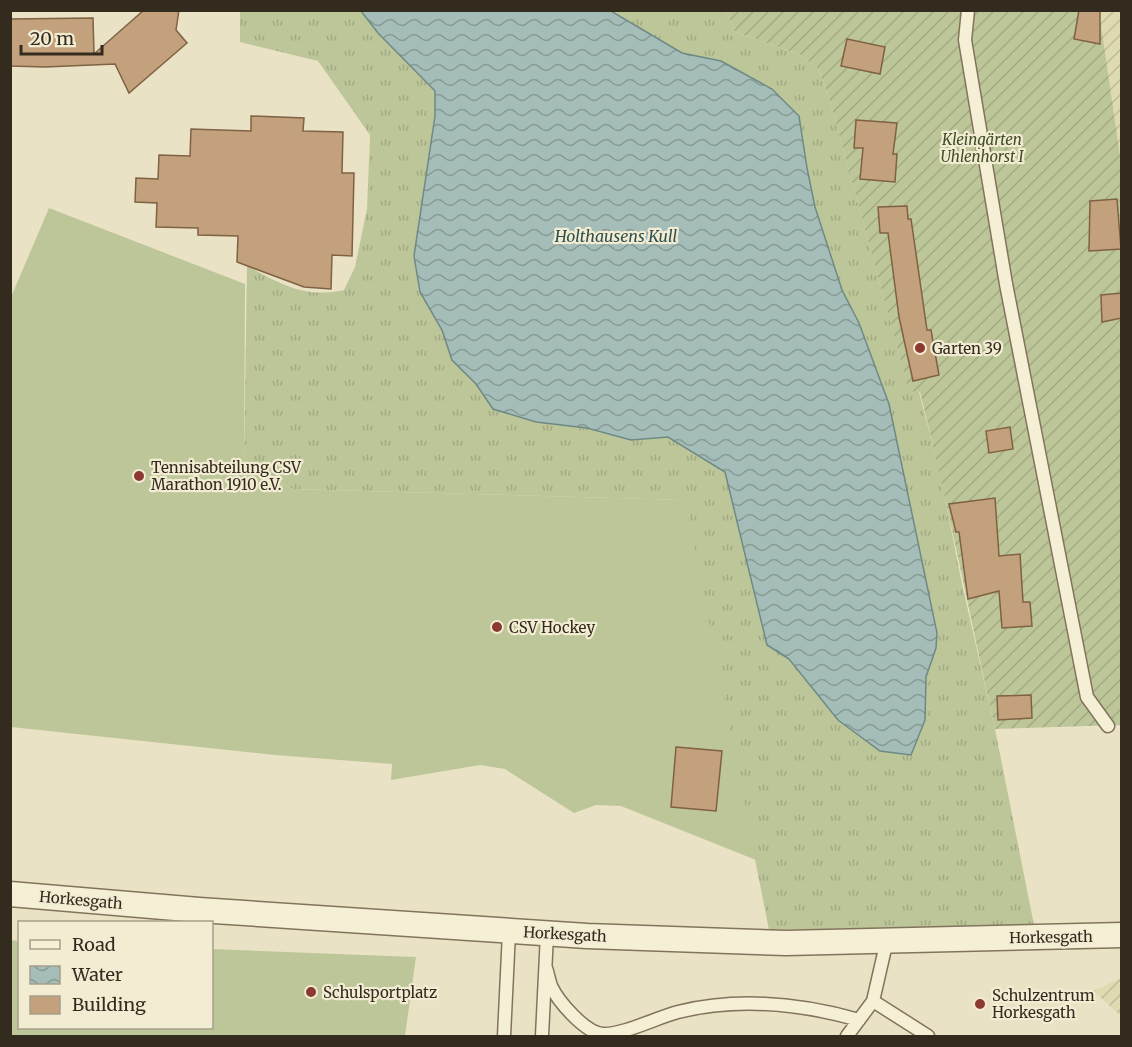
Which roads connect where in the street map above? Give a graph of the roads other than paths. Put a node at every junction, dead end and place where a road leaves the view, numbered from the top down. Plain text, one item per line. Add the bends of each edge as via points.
1 (968, 10) edge
2 (1108, 726) dead end
3 (10, 894) edge
4 (509, 932) junction
5 (547, 934) junction
6 (1122, 935) edge
7 (887, 940) junction
8 (546, 968) junction
9 (873, 1001) junction
10 (859, 1020) junction
11 (504, 1036) edge
12 (542, 1036) edge
13 (847, 1036) edge
14 (928, 1036) edge

1 - 2 lane via 965,40 1006,284 1087,697
3 - 4 street, Horkesgath
4 - 5 street, Horkesgath
4 - 11 lane
5 - 7 street, Horkesgath via 786,943
5 - 8 lane
6 - 7 street, Horkesgath
7 - 9 lane
8 - 10 lane via 551,987 561,1002 588,1029 604,1034 715,1004 781,1004
8 - 12 lane
9 - 10 lane
9 - 14 lane
10 - 13 lane

